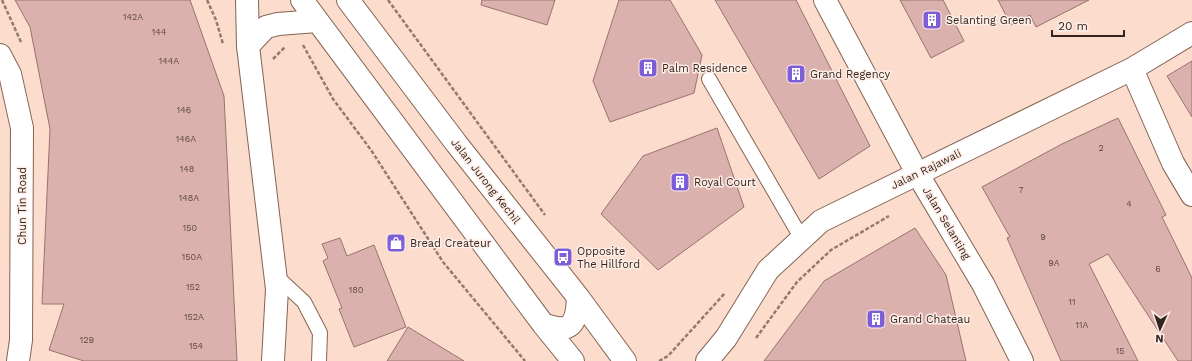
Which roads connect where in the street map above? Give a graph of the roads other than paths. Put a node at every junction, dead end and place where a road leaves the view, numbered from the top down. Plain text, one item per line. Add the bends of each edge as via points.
1 (246, 0) edge
2 (302, 0) edge
3 (348, 0) edge
4 (825, 0) edge
5 (317, 21) junction
6 (1192, 33) edge
7 (248, 46) junction
8 (0, 55) edge
9 (1132, 69) junction
10 (709, 79) dead end
11 (917, 173) junction
12 (1192, 195) edge
13 (802, 239) junction
14 (274, 275) junction
15 (578, 298) junction
16 (543, 324) junction
17 (18, 361) edge
18 (273, 361) edge
19 (319, 361) edge
20 (573, 361) edge
21 (625, 361) edge
22 (707, 361) edge
23 (1022, 361) edge

1 - 7 street
2 - 5 street
3 - 15 street, Jalan Jurong Kechil
4 - 11 street, Jalan Selanting
5 - 7 street via 278,24 266,28
5 - 16 street
6 - 9 street, Jalan Rajawali
7 - 14 street
8 - 17 street, Chun Tin Road via 10,74 22,128 21,340
9 - 11 street, Jalan Rajawali
9 - 12 street via 1173,163
10 - 13 lane
11 - 13 street, Jalan Rajawali via 821,221
11 - 23 street, Jalan Selanting via 983,284
13 - 22 street, Jalan Rajawali via 768,270 726,338
14 - 18 street via 277,289
14 - 19 lane via 304,302 320,333
15 - 16 street via 577,314 567,328 559,329
15 - 21 street, Jalan Jurong Kechil
16 - 20 street

